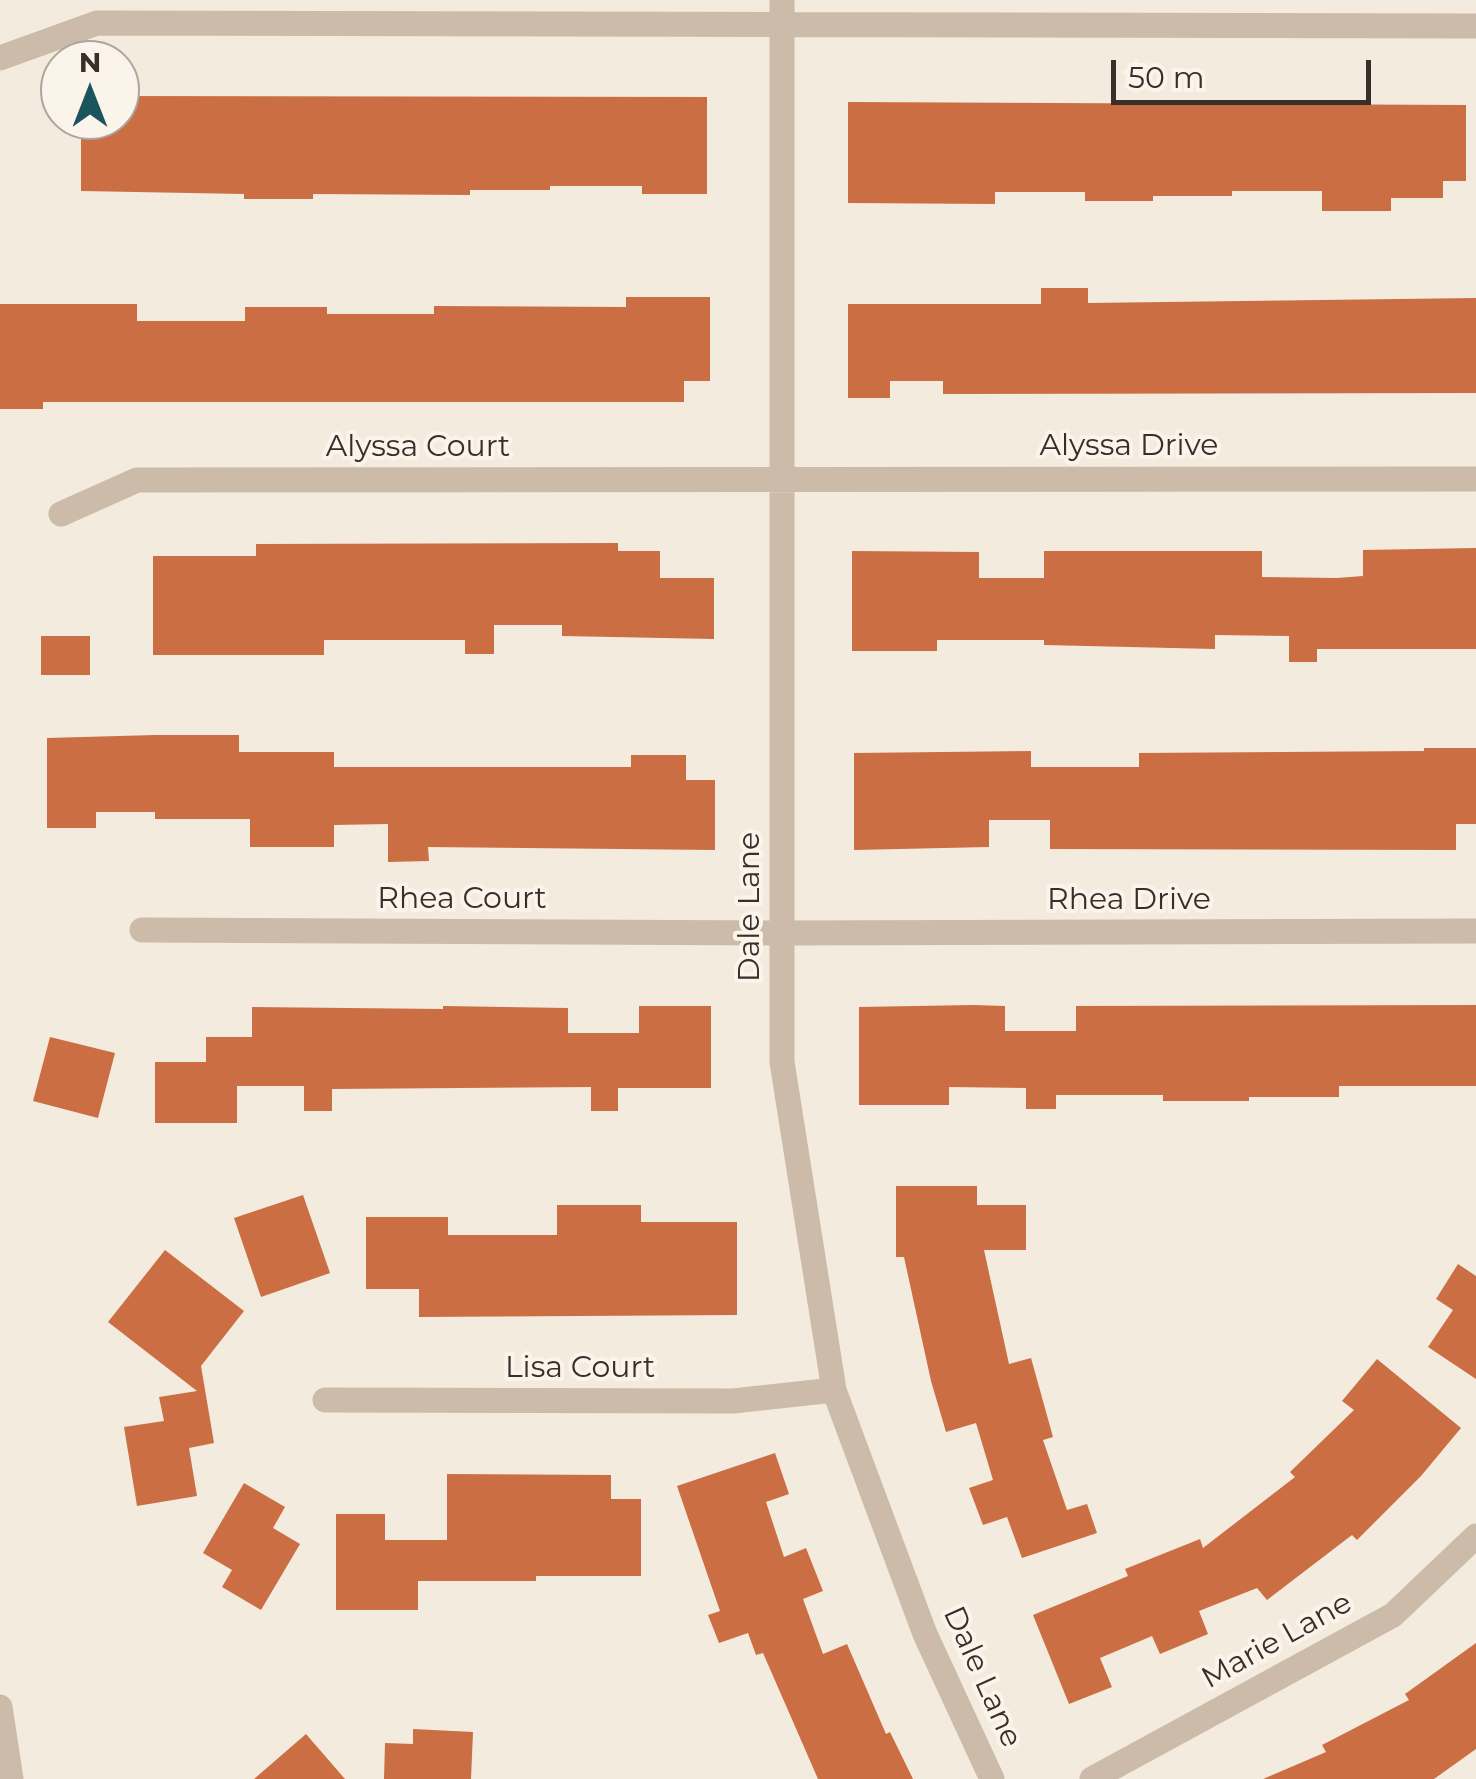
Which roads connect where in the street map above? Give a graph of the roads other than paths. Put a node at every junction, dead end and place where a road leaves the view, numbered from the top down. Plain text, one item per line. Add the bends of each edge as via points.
1 (782, 12) edge
2 (1476, 26) edge
3 (0, 58) edge
4 (1476, 478) edge
5 (782, 479) junction
6 (61, 514) dead end
7 (142, 930) dead end
8 (1476, 931) edge
9 (782, 934) junction
10 (834, 1390) junction
11 (325, 1400) dead end
12 (1476, 1536) edge
13 (0, 1707) edge
14 (11, 1779) edge
15 (992, 1779) edge
16 (1092, 1779) edge

1 - 2 street
1 - 3 street via 98,24
1 - 5 street, Dale Lane
4 - 5 street, Alyssa Drive
5 - 6 street, Alyssa Court via 138,480
5 - 9 street, Dale Lane
7 - 9 street, Rhea Court
8 - 9 street, Rhea Drive
9 - 10 street, Dale Lane via 782,1062
10 - 11 street, Lisa Court via 733,1401
10 - 15 street, Dale Lane via 924,1634
12 - 16 street, Marie Lane via 1393,1615
13 - 14 street

